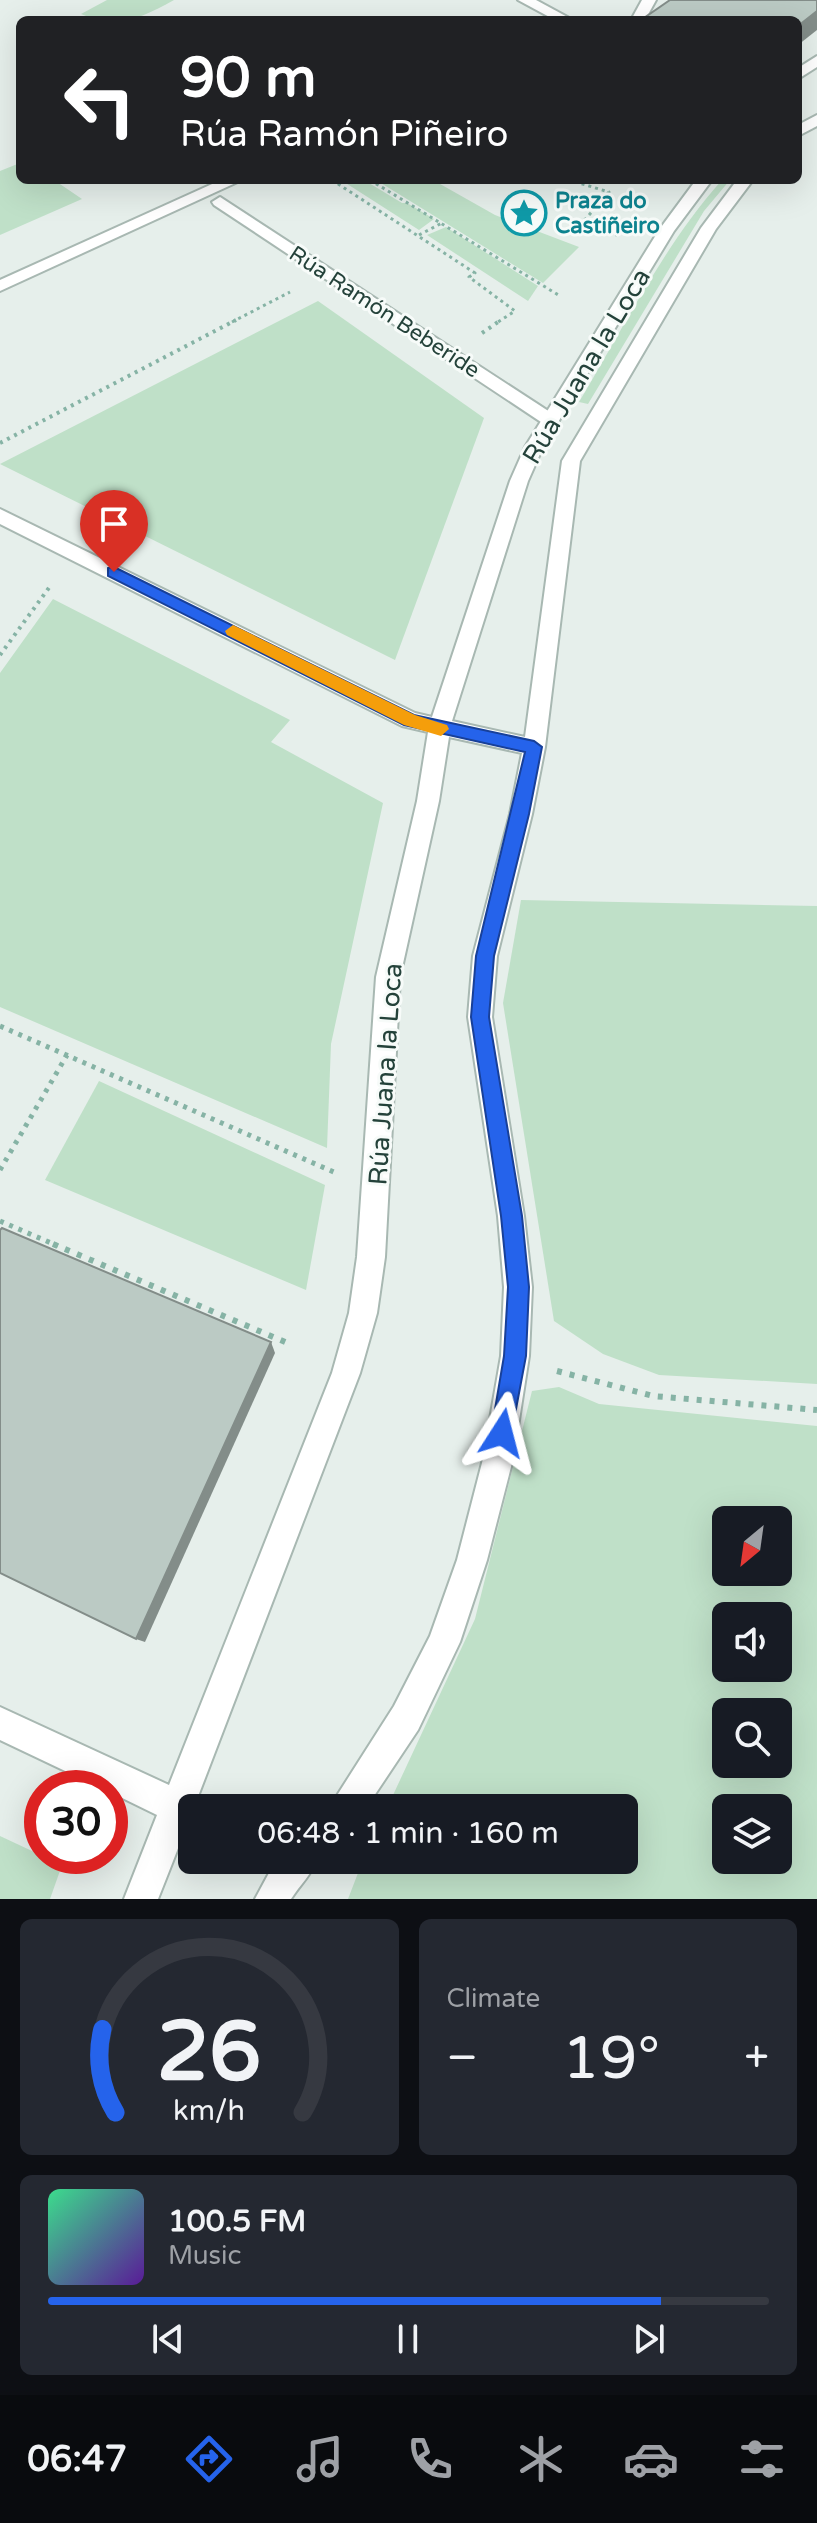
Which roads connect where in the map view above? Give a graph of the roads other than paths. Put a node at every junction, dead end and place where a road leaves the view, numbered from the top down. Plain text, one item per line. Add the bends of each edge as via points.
1 (525, 0) edge
2 (558, 16) edge
3 (225, 184) edge
4 (701, 184) edge
5 (742, 184) edge
6 (220, 202) dead end
7 (0, 286) edge
8 (550, 420) junction
9 (587, 431) junction
10 (0, 516) edge
11 (439, 729) junction
12 (534, 747) junction
13 (0, 1723) edge
14 (190, 1794) edge
15 (355, 1794) edge
16 (178, 1807) edge
17 (178, 1822) edge
18 (284, 1874) edge
19 (141, 1899) edge
20 (272, 1899) edge

1 - 2 street
3 - 7 street
4 - 8 street, Rúa Juana la Loca
5 - 9 street, Rúa Juana la Loca via 709,228
6 - 8 street, Rúa Ramón Beberide
8 - 9 street, Rúa Ramón Beberide
8 - 11 street, Rúa Juana la Loca via 519,481
9 - 12 street, Rúa Juana la Loca via 571,461
10 - 11 street via 410,720
11 - 12 street
11 - 14 street, Rúa Juana la Loca via 388,977 363,1313 346,1373
12 - 15 street, Rúa Juana la Loca via 485,956 480,1017 518,1287 515,1356 498,1459 444,1642 406,1718
13 - 16 street
17 - 19 street, Rúa Juana la Loca
18 - 20 street

